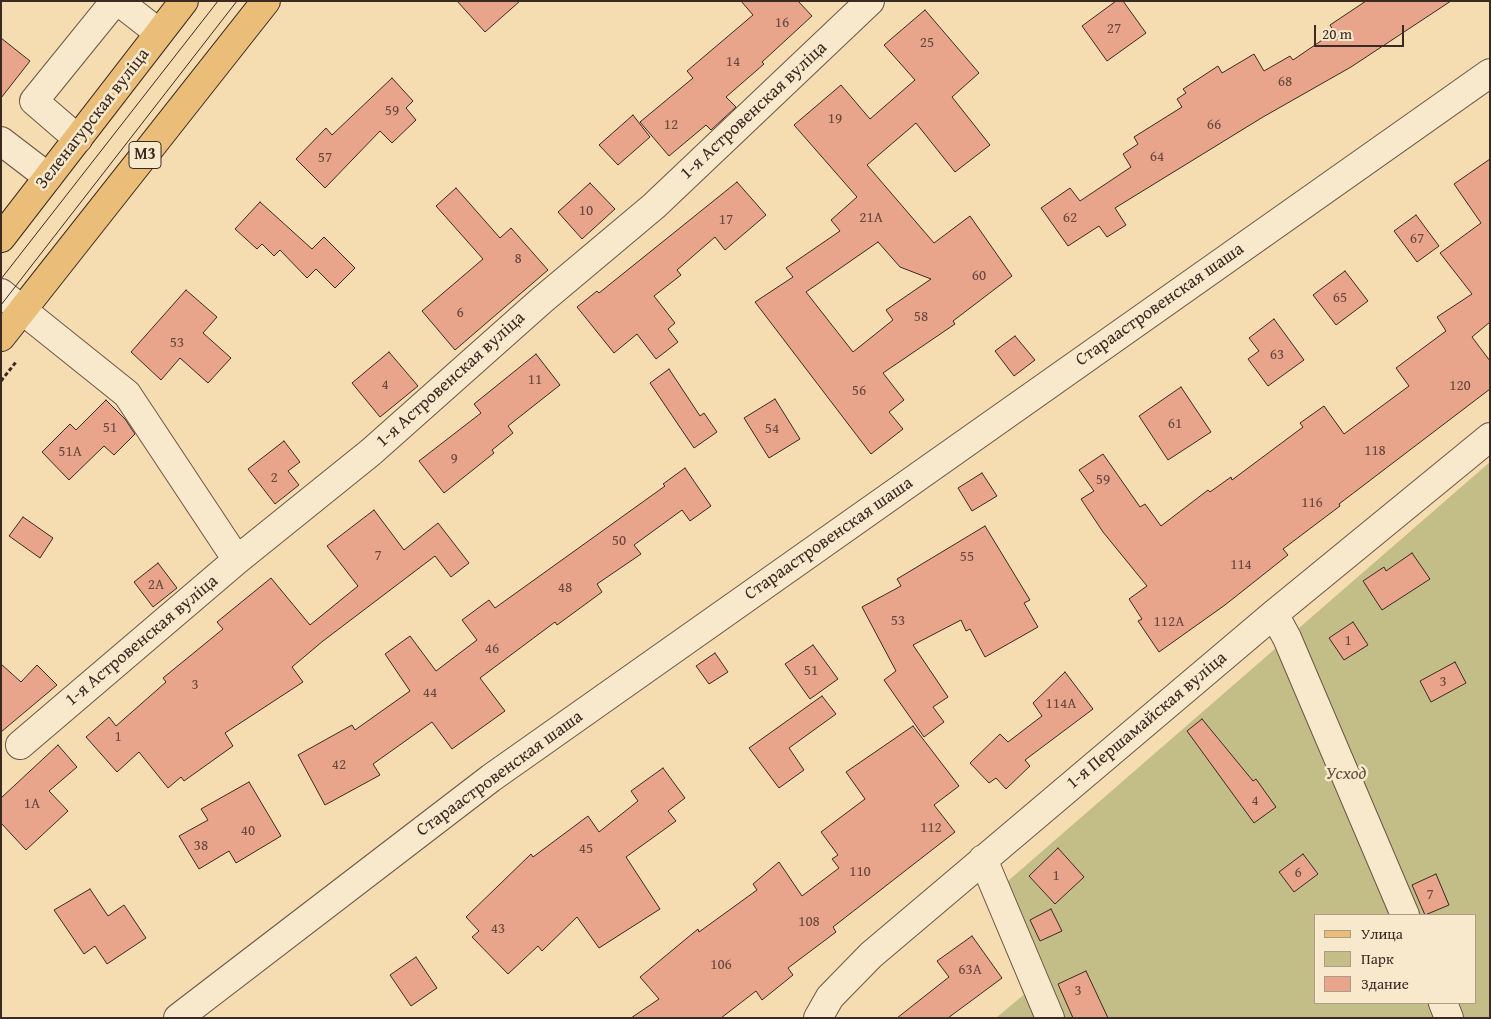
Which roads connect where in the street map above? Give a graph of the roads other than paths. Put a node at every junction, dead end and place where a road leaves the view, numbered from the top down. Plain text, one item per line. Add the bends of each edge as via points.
1 (116, 1) edge
2 (184, 1) edge
3 (266, 1) edge
4 (870, 1) edge
5 (159, 33) junction
6 (1490, 73) edge
7 (78, 139) junction
8 (1, 141) edge
9 (48, 177) junction
10 (1, 238) edge
11 (1, 293) edge
12 (24, 309) junction
13 (1, 337) edge
14 (1490, 436) edge
15 (237, 560) junction
16 (1274, 614) junction
17 (20, 745) dead end
18 (983, 859) junction
19 (1405, 914) edge
20 (1443, 1004) edge
21 (178, 1018) edge
22 (818, 1018) edge
23 (1050, 1018) edge
24 (1449, 1018) edge

1 - 5 street
1 - 7 street via 34,101
2 - 5 main road, Зеленагурская вуліца
3 - 12 main road, М3
4 - 15 street, 1-я Астровенская вуліца via 654,206 542,300 371,452
5 - 7 main road, Зеленагурская вуліца
6 - 21 street, Стараастровенская шаша via 491,778
7 - 9 main road, Зеленагурская вуліца
8 - 9 street
9 - 10 main road, Зеленагурская вуліца
11 - 12 street
12 - 13 main road, М3
12 - 15 street via 128,394
14 - 16 street, 1-я Першамайская вуліца
15 - 17 street, 1-я Астровенская вуліца
16 - 18 street, 1-я Першамайская вуліца
16 - 19 street
18 - 22 street, 1-я Першамайская вуліца via 871,955 830,997
18 - 23 street
20 - 24 street

